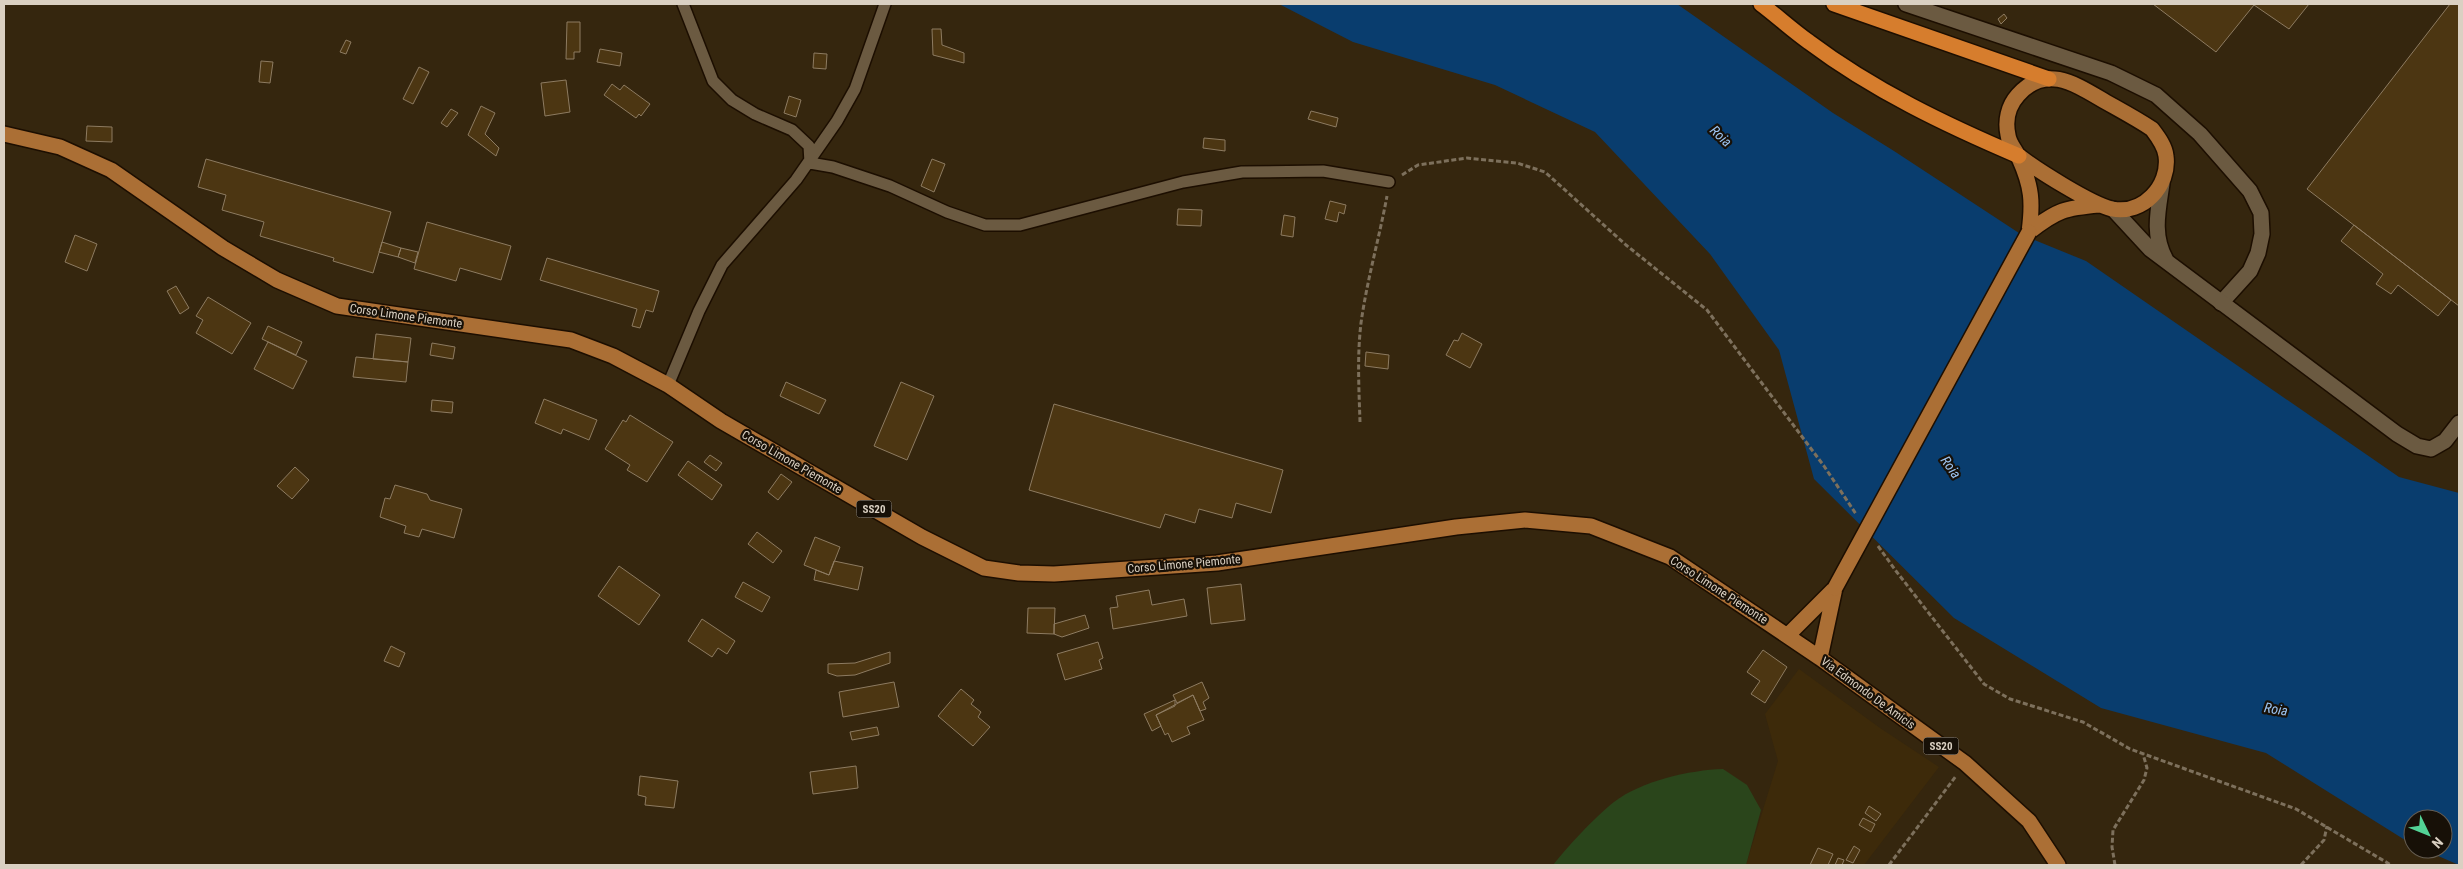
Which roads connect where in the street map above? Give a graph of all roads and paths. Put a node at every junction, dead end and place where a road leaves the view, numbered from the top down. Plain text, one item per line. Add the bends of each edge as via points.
1 (683, 4) edge
2 (885, 4) edge
3 (1761, 4) edge
4 (1834, 4) edge
5 (1915, 5) edge
6 (2049, 79) junction
7 (4, 134) edge
8 (2019, 156) junction
9 (810, 163) junction
10 (1389, 182) joint
11 (2162, 184) junction
12 (2106, 207) junction
13 (2029, 232) junction
14 (2166, 262) junction
15 (2221, 303) junction
16 (668, 385) junction
17 (1360, 422) dead end
18 (2459, 422) edge
19 (1835, 588) junction
20 (1788, 635) junction
21 (1805, 647) joint
22 (1820, 658) junction
23 (2143, 754) dead end
24 (1965, 763) junction
25 (2327, 826) dead end
26 (1889, 865) edge
27 (2058, 865) edge
28 (2115, 865) edge
29 (2301, 865) edge

1 - 9 lane via 713,81 732,100 792,130 809,146
2 - 9 lane via 855,89
3 - 8 highway via 1809,42 1886,92 1965,134
4 - 6 highway
5 - 15 street via 2111,73 2156,96 2200,134 2250,192 2261,213 2262,234 2258,254 2250,270
6 - 8 main road via 2035,82 2023,90 2009,110 2008,135
6 - 11 main road via 2072,82 2152,129 2166,155
7 - 16 main road, Corso Limone Piemonte / SS20 via 60,147 111,170 277,280 337,306 571,340 613,356
8 - 12 main road via 2031,166
8 - 13 main road via 2030,186 2033,206
9 - 10 lane via 833,167 890,186 985,225 1020,225 1183,182 1242,172 1323,171
9 - 16 lane via 722,265
10 - 17 path via 1361,325
11 - 12 main road via 2142,205 2128,209
11 - 14 street via 2156,232
12 - 13 main road via 2067,208
12 - 14 street
13 - 19 main road, bridge
14 - 15 street
15 - 18 street via 2370,416 2418,446 2431,448 2445,441
16 - 20 main road, Corso Limone Piemonte / SS20 via 721,420 922,537 984,568 1054,574 1217,564 1456,527 1525,520 1591,526 1670,557
19 - 20 main road
19 - 22 main road
20 - 21 main road, Corso Limone Piemonte / SS20
21 - 22 main road, Via Edmondo De Amicis / SS20
22 - 24 main road, Via Edmondo De Amicis / SS20
23 - 28 path via 2147,768 2144,780 2113,830
24 - 26 path
24 - 27 main road, Via Edmondo De Amicis / SS20 via 2029,821
25 - 29 path via 2324,840

